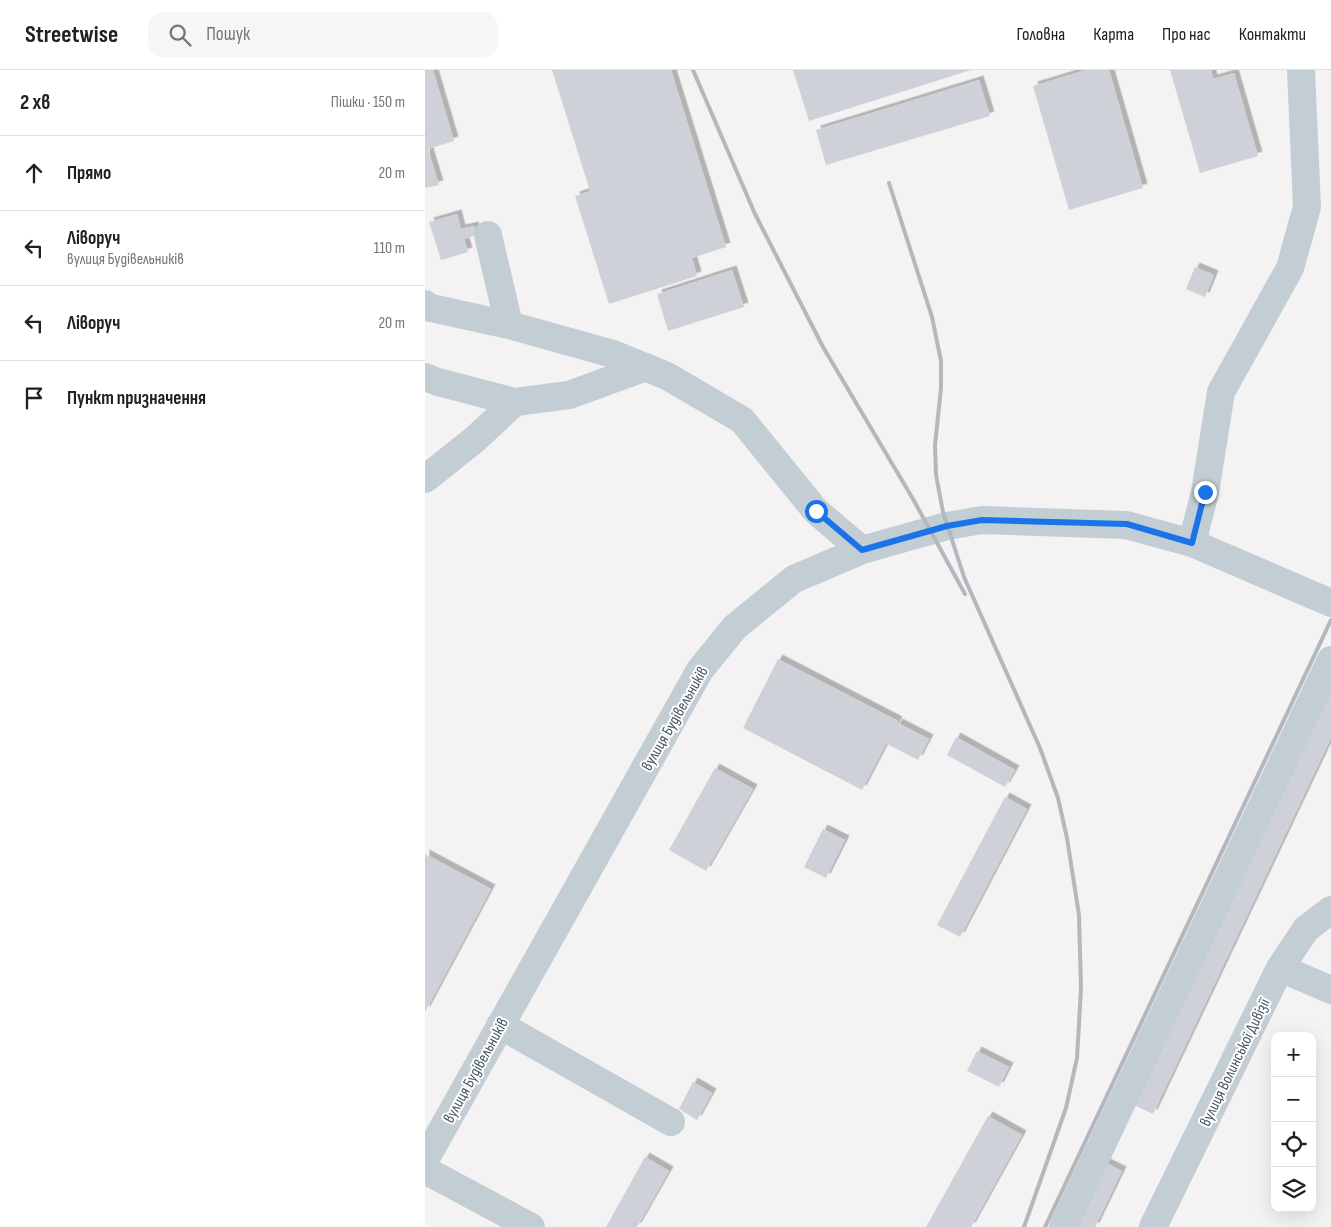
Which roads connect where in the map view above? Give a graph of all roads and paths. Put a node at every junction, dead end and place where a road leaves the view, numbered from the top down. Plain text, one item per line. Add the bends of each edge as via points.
1 (1301, 70) edge
2 (488, 235) dead end
3 (425, 304) edge
4 (509, 325) junction
5 (646, 367) junction
6 (425, 377) edge
7 (515, 402) junction
8 (425, 479) edge
9 (1192, 543) junction
10 (862, 550) junction
11 (1331, 603) edge
12 (1331, 660) edge
13 (1331, 910) edge
14 (1280, 968) junction
15 (1331, 990) edge
16 (501, 1025) junction
17 (671, 1122) dead end
18 (425, 1160) edge
19 (425, 1170) edge
20 (531, 1227) edge
21 (1063, 1227) edge
22 (1153, 1227) edge

1 - 9 street via 1307,207 1290,268 1221,392 1205,492
2 - 4 street
3 - 4 street
4 - 5 street via 613,354
5 - 7 street via 569,395
5 - 10 street via 743,420 816,511
6 - 7 street
7 - 8 street
9 - 10 street, вулиця Будівельників via 1127,524 982,520 947,526
9 - 11 street, вулиця Будівельників
10 - 16 street, вулиця Будівельників via 794,579 735,627 700,670
12 - 21 street
13 - 14 street, вулиця Волинської Дивізії via 1306,929
14 - 15 street
14 - 22 street, вулиця Волинської Дивізії
16 - 17 street
16 - 18 street, вулиця Будівельників
19 - 20 street

